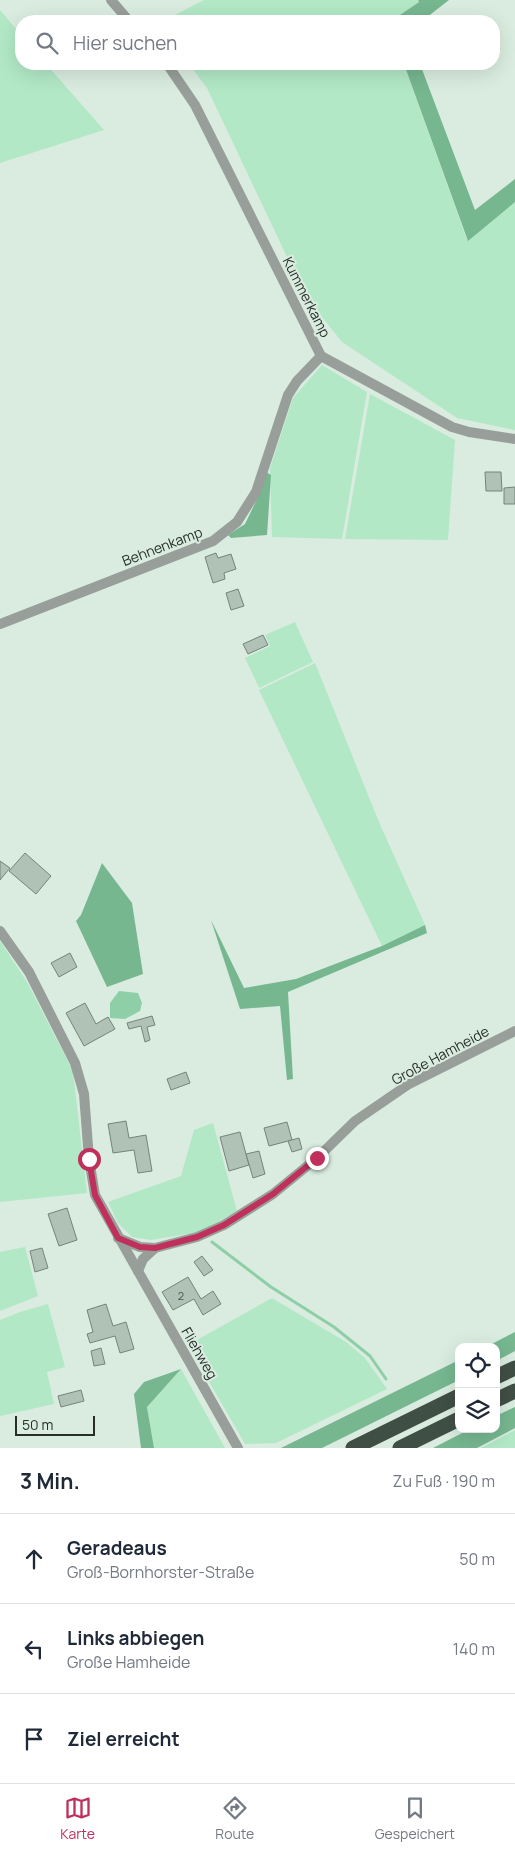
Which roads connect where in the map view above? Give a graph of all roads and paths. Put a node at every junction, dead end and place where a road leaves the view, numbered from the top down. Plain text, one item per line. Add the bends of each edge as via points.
1 (111, 0) edge
2 (124, 15) edge
3 (170, 70) edge
4 (321, 356) junction
5 (515, 439) edge
6 (0, 624) edge
7 (0, 931) edge
8 (515, 1031) edge
9 (118, 1238) junction
10 (155, 1248) junction
11 (138, 1271) junction
12 (515, 1368) edge
13 (500, 1375) edge
14 (515, 1391) edge
15 (455, 1398) edge
16 (500, 1398) edge
17 (455, 1421) edge
18 (238, 1448) edge
19 (353, 1448) edge
20 (400, 1448) edge

1 - 2 street
3 - 4 street, Kummerkamp via 195,106
4 - 5 street, Kummerkamp via 452,427
4 - 6 street, Behnenkamp via 288,395 256,492 237,522 213,541
7 - 9 street, Fliehweg via 28,972 76,1063 84,1094 95,1195
8 - 10 street, Große Hamheide via 410,1084 355,1121 273,1194 224,1225 197,1237
9 - 10 street, Große Hamheide via 140,1247
9 - 11 street, Fliehweg
10 - 11 street
11 - 18 street, Fliehweg
12 - 13 highway
14 - 16 highway
15 - 19 highway
17 - 20 highway

